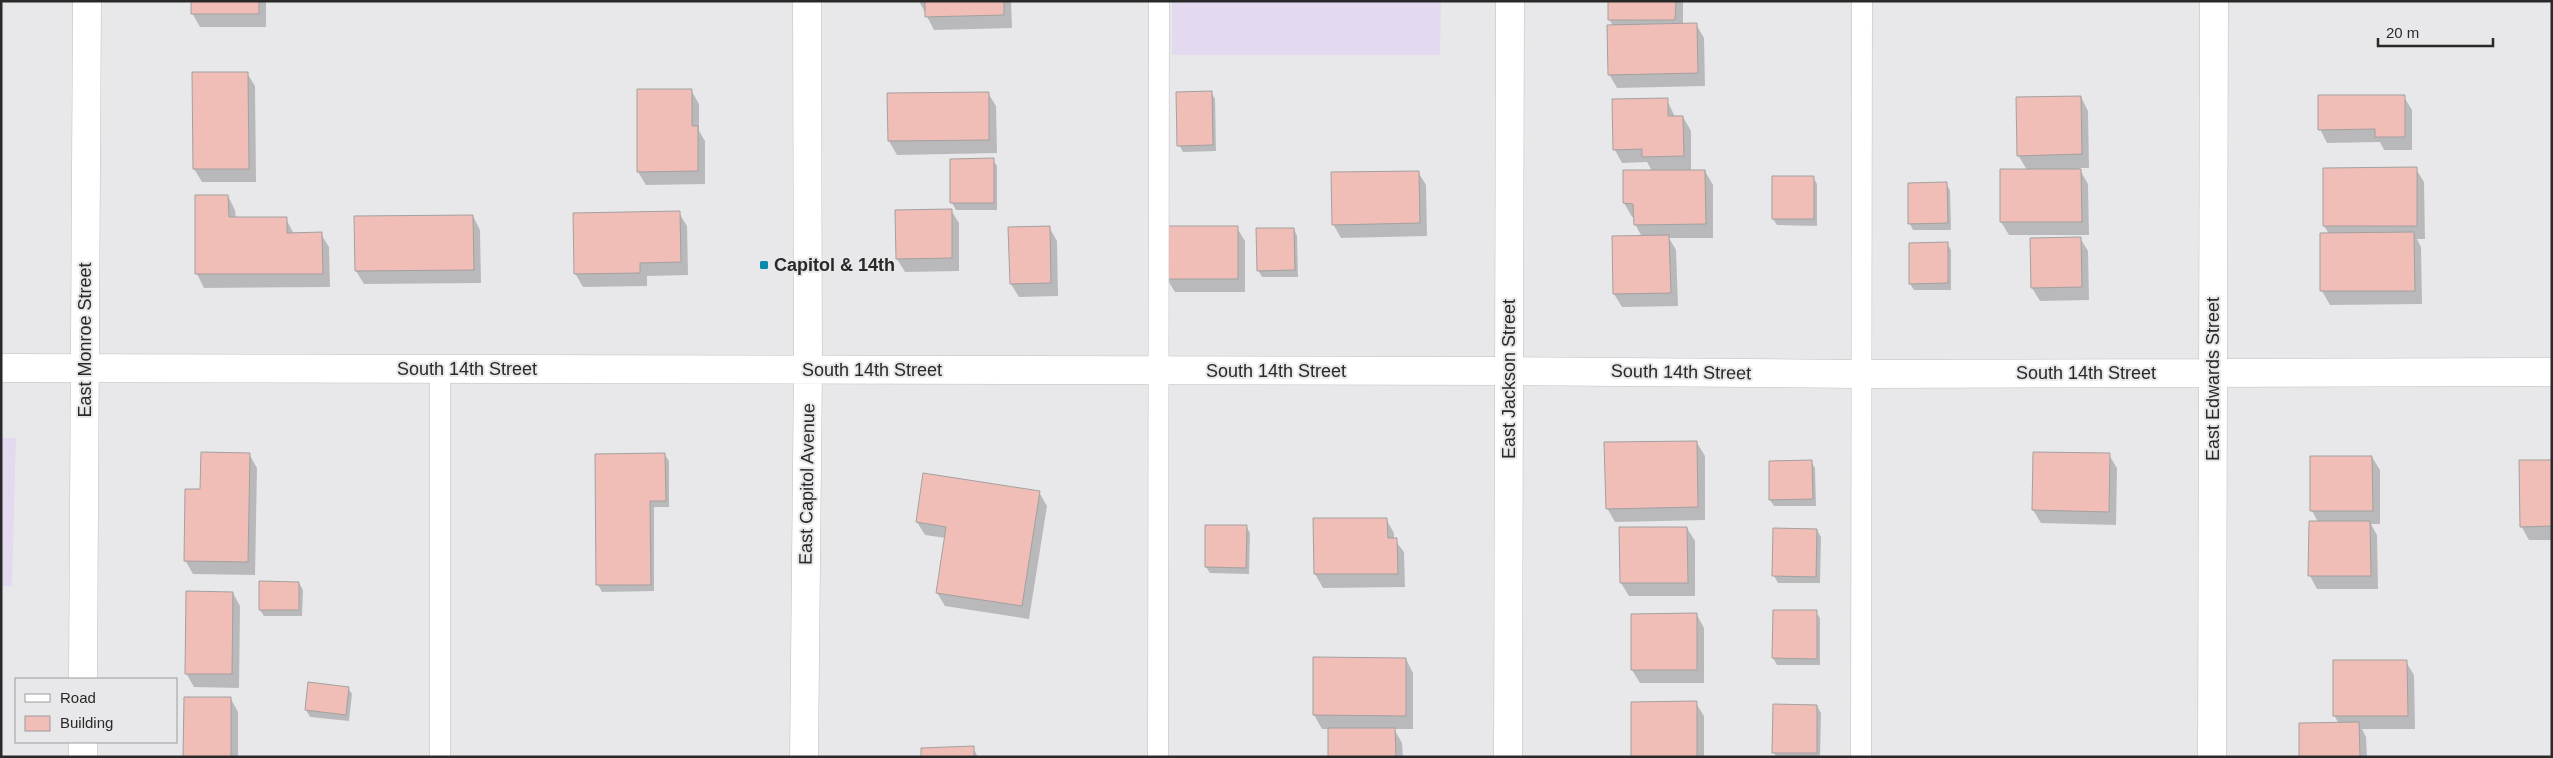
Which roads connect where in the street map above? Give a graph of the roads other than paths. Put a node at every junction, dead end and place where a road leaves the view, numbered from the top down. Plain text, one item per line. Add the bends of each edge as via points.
1 (87, 1) edge
2 (807, 1) edge
3 (1159, 1) edge
4 (1510, 1) edge
5 (1862, 1) edge
6 (2214, 1) edge
7 (1, 368) edge
8 (84, 368) junction
9 (440, 369) junction
10 (808, 369) junction
11 (1159, 371) junction
12 (1508, 371) junction
13 (2213, 372) junction
14 (2552, 372) edge
15 (1862, 374) junction
16 (83, 678) edge
17 (83, 743) edge
18 (82, 757) edge
19 (440, 757) edge
20 (804, 757) edge
21 (1158, 757) edge
22 (1508, 757) edge
23 (1861, 757) edge
24 (2212, 757) edge

1 - 8 street, East Monroe Street
2 - 10 street, East Capitol Avenue
3 - 11 lane
4 - 12 street, East Jackson Street
5 - 15 lane
6 - 13 street, East Edwards Street
7 - 8 street, South 14th Street
8 - 9 street, South 14th Street
8 - 16 street, East Monroe Street
9 - 10 street, South 14th Street
9 - 19 lane
10 - 11 street, South 14th Street
10 - 20 street, East Capitol Avenue
11 - 12 street, South 14th Street
11 - 21 lane
12 - 15 street, South 14th Street
12 - 22 street, East Jackson Street
13 - 14 street, South 14th Street
13 - 15 street, South 14th Street
13 - 24 street, East Edwards Street
15 - 23 lane
17 - 18 street

